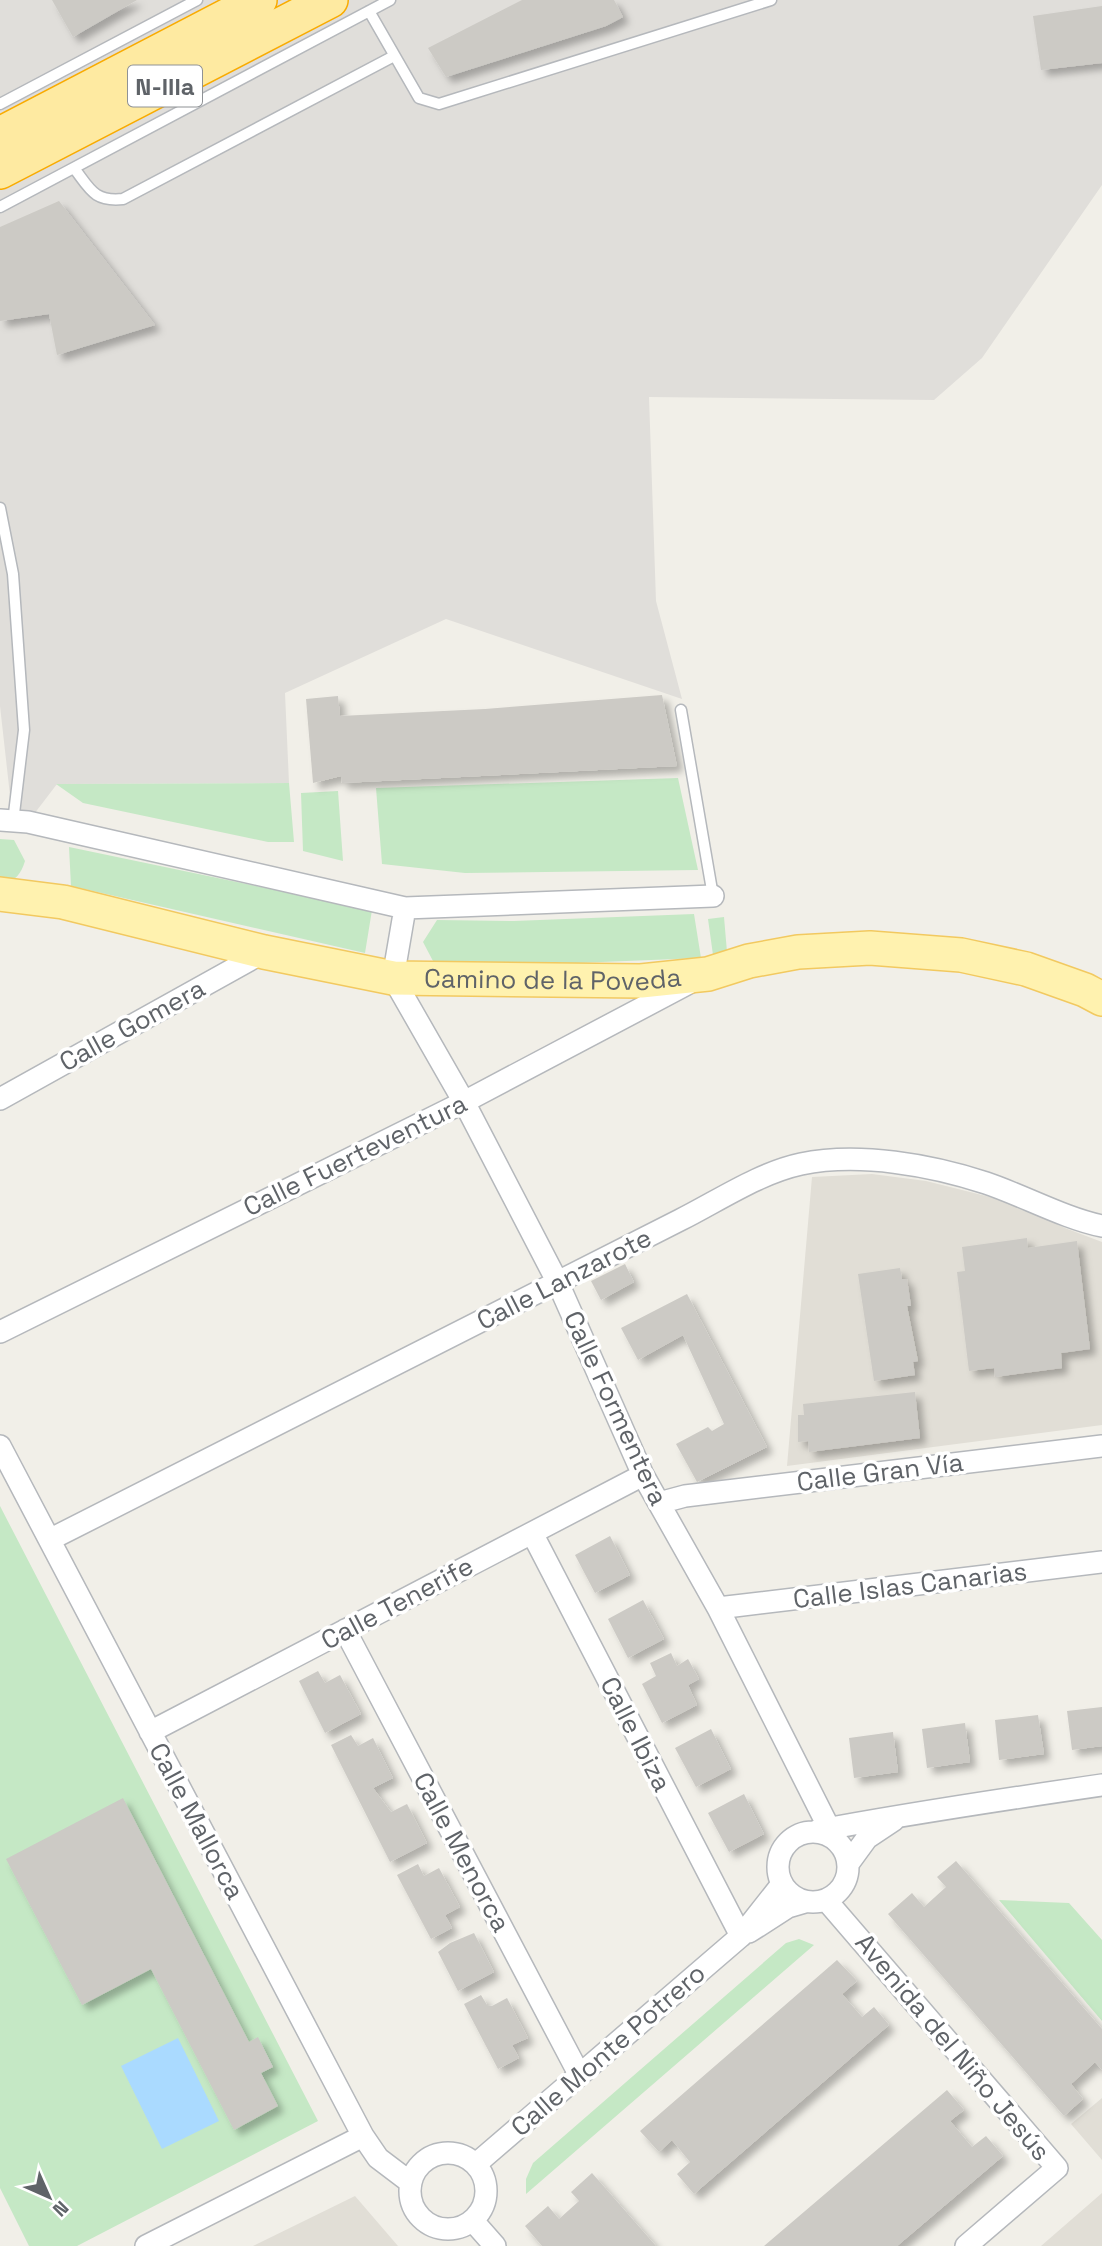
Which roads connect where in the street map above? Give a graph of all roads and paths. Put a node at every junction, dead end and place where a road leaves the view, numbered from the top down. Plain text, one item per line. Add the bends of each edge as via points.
1 (197, 0) edge
2 (259, 0) edge
3 (330, 0) edge
4 (390, 0) edge
5 (771, 0) edge
6 (369, 11) junction
7 (394, 56) junction
8 (0, 104) edge
9 (0, 135) edge
10 (74, 169) junction
11 (0, 172) edge
12 (0, 207) edge
13 (0, 508) edge
14 (681, 710) dead end
15 (7, 821) edge
16 (0, 894) edge
17 (713, 897) joint
18 (405, 908) junction
19 (264, 952) junction
20 (708, 974) junction
21 (393, 978) junction
22 (1102, 999) edge
23 (0, 1099) edge
24 (464, 1102) junction
25 (1102, 1226) edge
26 (558, 1283) junction
27 (0, 1332) edge
28 (0, 1446) edge
29 (1102, 1446) edge
30 (643, 1475) junction
31 (659, 1503) junction
32 (532, 1533) junction
33 (51, 1539) junction
34 (1102, 1562) edge
35 (718, 1608) junction
36 (345, 1630) junction
37 (150, 1732) junction
38 (1102, 1786) edge
39 (896, 1819) junction
40 (823, 1830) junction
41 (848, 1864) junction
42 (782, 1884) junction
43 (815, 1901) junction
44 (741, 1936) junction
45 (579, 2074) junction
46 (363, 2136) junction
47 (476, 2164) junction
48 (411, 2183) junction
49 (473, 2221) junction
50 (146, 2246) edge
51 (495, 2246) edge
52 (966, 2246) edge

1 - 8 lane
2 - 9 highway, N-IIIa
3 - 11 highway, N-IIIa
4 - 6 lane
5 - 7 lane via 439,104 419,98
6 - 7 lane
6 - 10 lane
7 - 10 lane via 123,199 106,201 94,194
10 - 12 lane
13 - 15 lane via 13,575 24,730
14 - 17 lane
15 - 18 street via 28,822
16 - 19 main road, Camino de la Poveda via 63,902
17 - 18 street
18 - 21 street
19 - 21 main road, Camino de la Poveda
19 - 23 street, Calle Gomera
20 - 21 main road, Camino de la Poveda via 641,981
20 - 22 main road, Camino de la Poveda via 798,952 870,948 961,955 1026,969
20 - 24 street, Calle Fuerteventura
21 - 24 street, Calle Formentera
24 - 26 street, Calle Formentera
24 - 27 street, Calle Fuerteventura
25 - 26 street, Calle Lanzarote via 950,1173 885,1162 800,1164
26 - 30 street, Calle Formentera
26 - 33 street, Calle Lanzarote
28 - 33 street, Calle Mallorca
29 - 31 street, Calle Gran Vía via 685,1496
30 - 31 street, Calle Formentera
30 - 32 street, Calle Tenerife
31 - 35 street, Calle Formentera
32 - 36 street, Calle Tenerife
32 - 44 street, Calle Ibiza
33 - 37 street, Calle Mallorca
34 - 35 street, Calle Islas Canarias
35 - 40 street, Calle Formentera
36 - 37 street, Calle Tenerife
36 - 45 street, Calle Menorca
37 - 46 street, Calle Mallorca
38 - 39 street via 941,1808
39 - 40 street via 858,1821
39 - 41 street via 867,1838
40 - 41 street via 838,1842
40 - 42 street via 800,1834 781,1851 777,1867
41 - 43 street via 844,1885
42 - 43 street via 795,1898
42 - 44 street, Calle Monte Potrero
43 - 44 street, Calle Monte Potrero via 788,1907
43 - 52 street, Avenida del Niño Jesús via 1056,2168
44 - 45 street, Calle Monte Potrero
45 - 47 street, Calle Monte Potrero
46 - 48 street, Calle Mallorca via 377,2158
46 - 50 street
47 - 48 street via 457,2154 436,2155 418,2167
47 - 49 street via 486,2195
48 - 49 street via 416,2212 431,2225 456,2229
49 - 51 street

